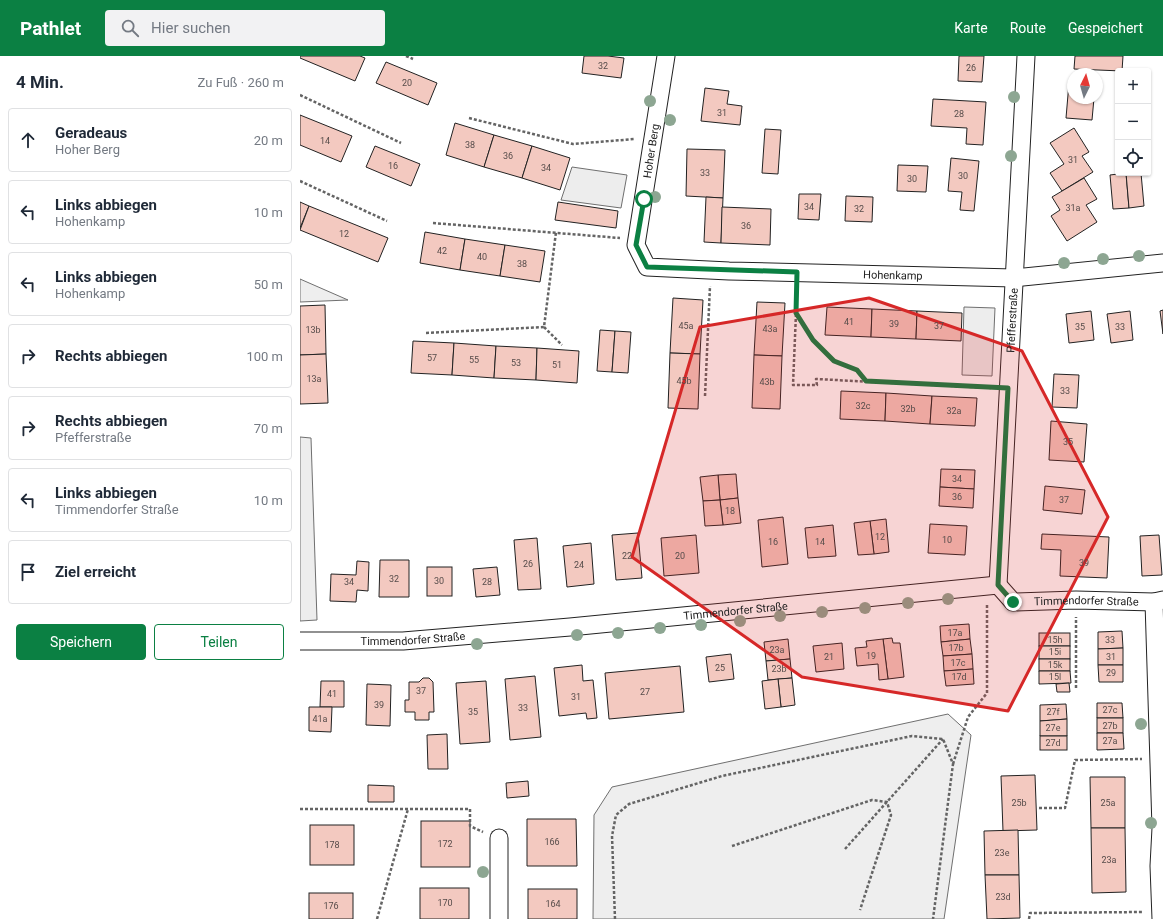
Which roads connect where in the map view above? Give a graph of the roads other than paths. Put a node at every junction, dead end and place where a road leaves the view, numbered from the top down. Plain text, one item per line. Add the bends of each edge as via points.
1 (666, 56) edge
2 (1026, 56) edge
3 (637, 242) joint
4 (1163, 263) edge
5 (1014, 278) junction
6 (993, 586) junction
7 (1159, 601) edge
8 (300, 642) edge
9 (499, 838) dead end
10 (1161, 916) edge
11 (499, 919) edge

1 - 3 street, Hoher Berg
2 - 5 street, Pfefferstraße
3 - 5 street, Hohenkamp via 647,267
4 - 5 street, Hohenkamp
5 - 6 street, Pfefferstraße
6 - 7 street, Timmendorfer Straße via 1013,602
6 - 8 street, Timmendorfer Straße via 411,640
7 - 10 street
9 - 11 street

